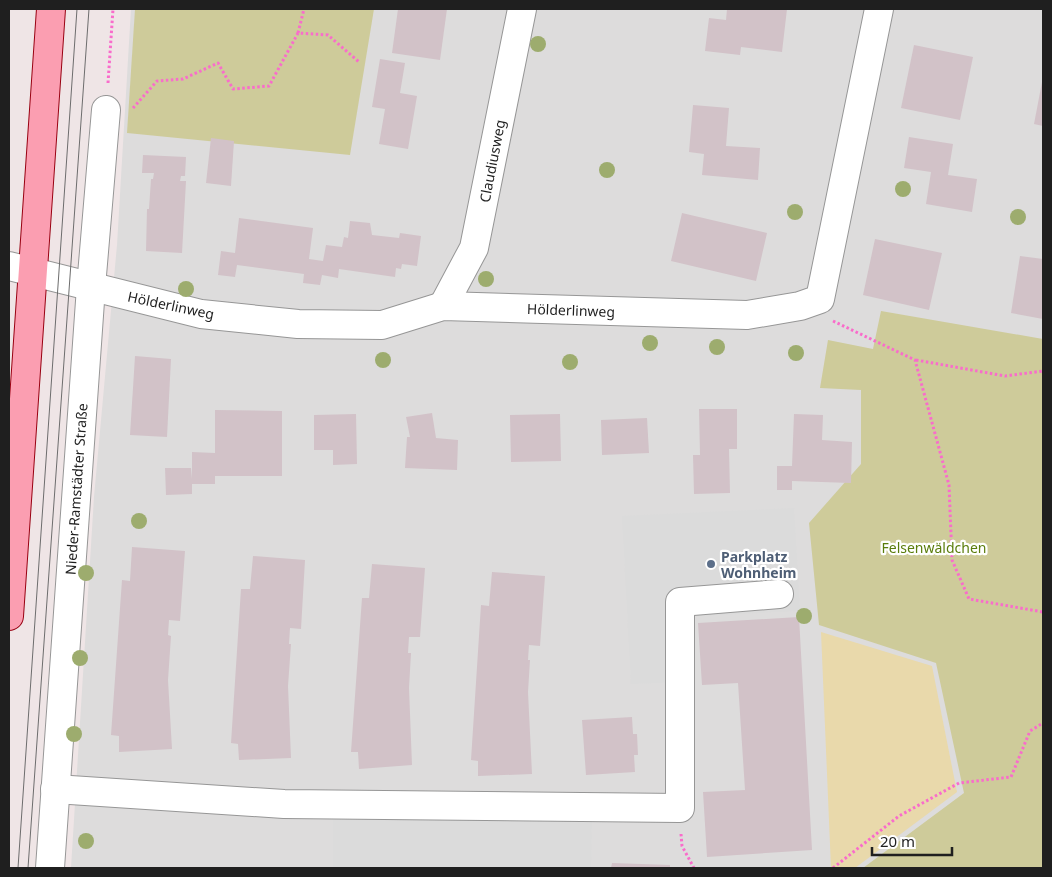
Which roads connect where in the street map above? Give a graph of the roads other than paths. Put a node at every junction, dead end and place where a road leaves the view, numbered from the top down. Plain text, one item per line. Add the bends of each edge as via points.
1 (51, 9) edge
2 (522, 9) edge
3 (879, 9) edge
4 (106, 110) road end
5 (21, 269) edge
6 (91, 287) junction
7 (443, 306) junction
8 (780, 594) dead end
9 (9, 616) edge
10 (55, 789) junction
11 (50, 868) edge

1 - 5 main road
2 - 7 street, Claudiusweg via 474,248
3 - 7 street, Hölderlinweg via 820,299 800,306 747,315
4 - 6 street, Nieder-Ramstädter Straße
5 - 6 street, Hölderlinweg
5 - 9 main road
6 - 7 street, Hölderlinweg via 201,314 298,324 382,325
6 - 10 street, Nieder-Ramstädter Straße
8 - 10 street via 680,602 680,808 284,804
10 - 11 street, Nieder-Ramstädter Straße

